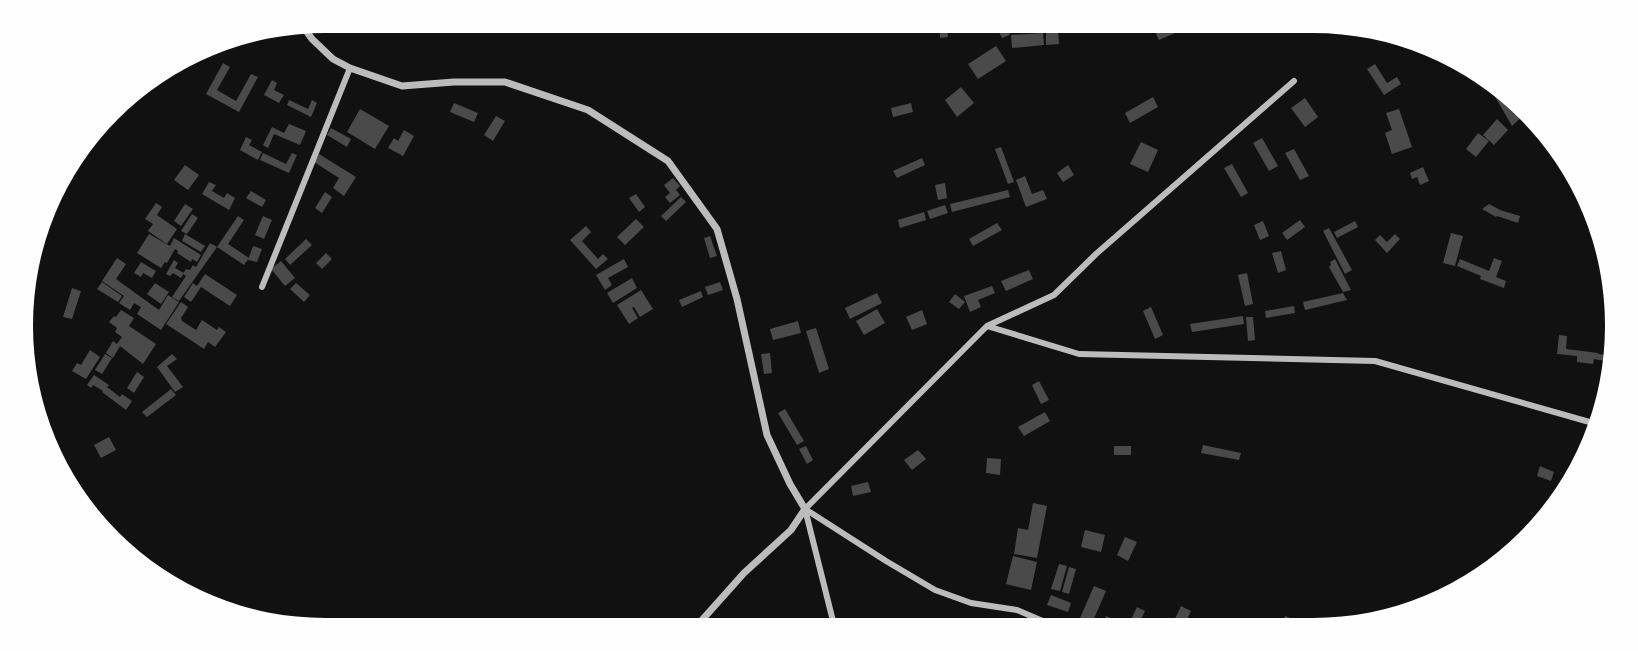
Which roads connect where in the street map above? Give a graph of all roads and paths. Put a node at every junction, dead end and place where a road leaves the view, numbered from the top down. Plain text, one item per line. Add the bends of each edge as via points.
1 (308, 34) edge
2 (350, 68) junction
3 (1294, 81) dead end
4 (262, 287) dead end
5 (987, 326) junction
6 (1588, 422) edge
7 (805, 509) junction
8 (704, 618) edge
9 (832, 618) edge
10 (1036, 618) edge

1 - 2 street via 333,59
2 - 4 street
2 - 7 street via 402,86 505,82 588,110 667,161 717,229 767,435
3 - 5 street via 1054,295
5 - 6 street via 1079,354 1375,360
5 - 7 street
7 - 8 street via 791,530
7 - 9 street
7 - 10 street via 935,590

